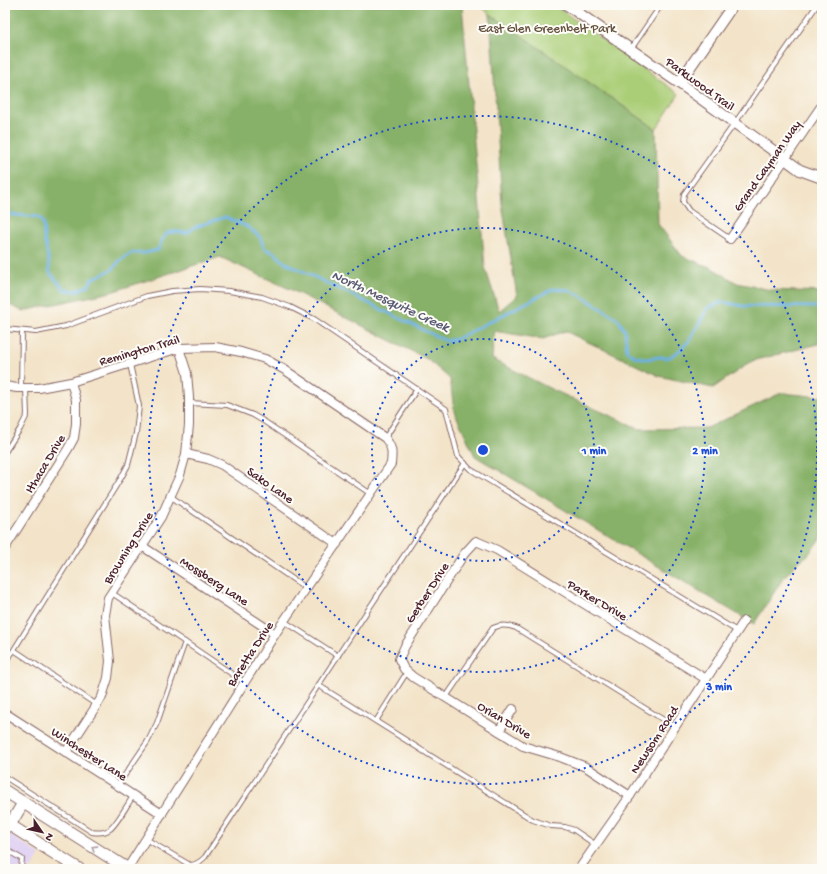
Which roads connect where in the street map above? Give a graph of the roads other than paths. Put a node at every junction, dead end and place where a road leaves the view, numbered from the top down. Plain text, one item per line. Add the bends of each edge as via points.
1 (661, 5) edge
2 (733, 5) edge
3 (817, 5) edge
4 (570, 6) edge
5 (630, 49) junction
6 (679, 83) junction
7 (822, 106) edge
8 (735, 123) junction
9 (785, 160) junction
10 (822, 178) edge
11 (730, 239) joint
12 (5, 329) edge
13 (22, 331) junction
14 (180, 348) junction
15 (130, 364) junction
16 (71, 382) junction
17 (5, 386) edge
18 (23, 388) junction
19 (417, 389) junction
20 (189, 403) junction
21 (385, 438) junction
22 (5, 452) edge
23 (392, 452) joint
24 (186, 454) junction
25 (465, 464) junction
26 (371, 494) junction
27 (170, 496) junction
28 (476, 541) joint
29 (337, 544) junction
30 (142, 546) junction
31 (5, 548) edge
32 (306, 589) junction
33 (112, 593) junction
34 (284, 621) junction
35 (744, 621) dead end
36 (737, 632) junction
37 (275, 634) junction
38 (184, 642) junction
39 (14, 650) junction
40 (338, 656) junction
41 (399, 659) joint
42 (5, 664) edge
43 (408, 672) junction
44 (706, 679) junction
45 (245, 682) junction
46 (318, 685) junction
47 (446, 697) junction
48 (97, 705) junction
49 (513, 710) dead end
50 (5, 713) edge
51 (376, 721) junction
52 (675, 727) junction
53 (499, 731) junction
54 (66, 752) junction
55 (5, 777) edge
56 (118, 785) junction
57 (5, 791) edge
58 (134, 795) junction
59 (630, 796) junction
60 (23, 803) junction
61 (162, 814) junction
62 (7, 827) edge
63 (146, 839) junction
64 (596, 845) junction
65 (5, 849) edge
66 (19, 869) edge
67 (80, 869) edge
68 (128, 869) edge
69 (579, 869) edge

1 - 5 lane
2 - 6 street
3 - 8 lane
4 - 5 street, Parkwood Trail
5 - 6 street, Parkwood Trail
6 - 8 street, Parkwood Trail
7 - 9 street, Grand Cayman Way
8 - 9 street, Parkwood Trail
8 - 11 lane via 684,194 683,202 689,211
9 - 10 street, Parkwood Trail via 800,170
9 - 11 street, Grand Cayman Way
12 - 13 lane
13 - 18 lane
13 - 19 lane via 36,332 66,326 147,296 200,289 229,291 262,297 314,319
14 - 15 street, Remington Trail
14 - 20 street, Browning Drive via 187,373
14 - 21 street, Remington Trail via 215,347 264,359 285,370
15 - 16 street, Remington Trail
15 - 39 lane via 139,406 136,433 128,464
16 - 18 street, Remington Trail
16 - 31 street, Ithaca Drive via 76,400 74,438
17 - 18 street, Remington Trail
18 - 22 lane via 27,415
19 - 21 lane
19 - 25 lane via 446,409 458,456
20 - 24 street, Browning Drive
20 - 26 lane via 227,405 253,414
21 - 23 street, Remington Trail
23 - 26 street, Baretta Drive via 391,464
24 - 27 street, Browning Drive
24 - 29 street, Sako Lane via 222,465
25 - 36 lane
25 - 40 lane
26 - 29 street, Baretta Drive
27 - 30 street, Browning Drive via 161,517
27 - 32 lane
28 - 41 street, Gerber Drive via 464,554
28 - 44 street, Parker Drive via 497,550
29 - 32 street, Baretta Drive
30 - 33 street, Browning Drive
30 - 37 street, Mossberg Lane
32 - 34 street, Baretta Drive
33 - 38 lane
33 - 48 street, Browning Drive via 108,598 105,615 110,661 108,678
34 - 37 street, Baretta Drive
34 - 40 lane
35 - 36 street, Newsom Road
36 - 44 street, Newsom Road
37 - 45 street, Baretta Drive
38 - 45 lane
38 - 56 lane via 157,723
39 - 42 lane
39 - 48 lane
40 - 46 lane
41 - 43 street, Orian Drive
43 - 47 street, Orian Drive
43 - 51 lane
44 - 52 street, Newsom Road
45 - 61 street, Baretta Drive
46 - 51 lane
46 - 63 lane via 200,862 190,865
47 - 52 lane via 493,628 498,625 509,625
47 - 53 street, Orian Drive
48 - 54 street, Browning Drive
49 - 53 street
50 - 54 street, Winchester Lane
51 - 64 lane via 533,820 574,830
52 - 59 street, Newsom Road
53 - 59 street, Orian Drive via 523,746 586,767
54 - 56 street, Winchester Lane
55 - 58 lane via 97,833 109,830 114,825
56 - 58 street, Winchester Lane
57 - 60 main road
58 - 61 street, Winchester Lane
59 - 64 street, Newsom Road
60 - 62 main road
68 -> 60 main road
61 - 63 street, Baretta Drive
62 - 67 main road
63 - 68 street, Baretta Drive
64 - 69 street, Newsom Road
65 - 66 lane via 22,859

